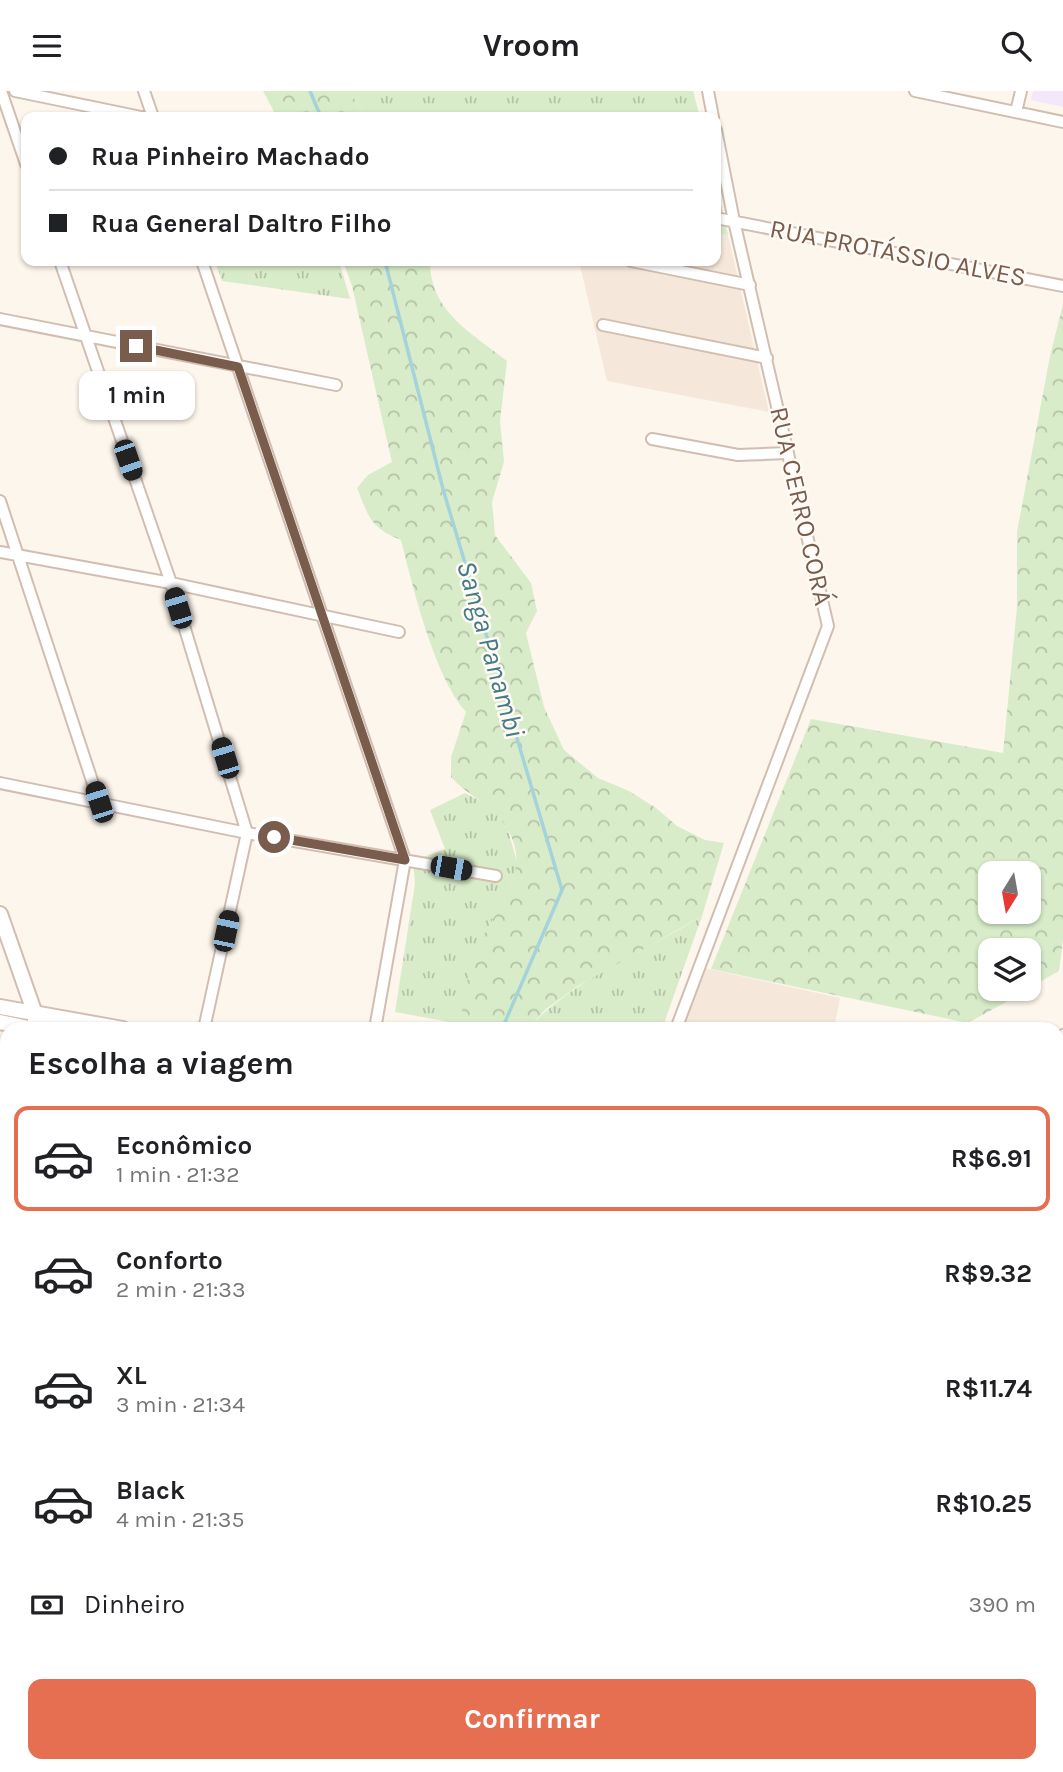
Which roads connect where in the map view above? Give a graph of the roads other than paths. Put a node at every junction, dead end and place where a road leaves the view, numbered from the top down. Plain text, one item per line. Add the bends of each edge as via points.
1 (1, 91) edge
2 (15, 91) edge
3 (144, 91) edge
4 (708, 91) edge
5 (915, 91) edge
6 (1021, 91) edge
7 (117, 112) edge
8 (151, 112) edge
9 (712, 112) edge
10 (1016, 112) junction
11 (1063, 123) edge
12 (21, 149) edge
13 (721, 155) edge
14 (721, 219) edge
15 (734, 221) junction
16 (62, 266) edge
17 (204, 266) edge
18 (656, 266) edge
19 (750, 285) junction
20 (1063, 286) edge
21 (0, 319) edge
22 (603, 325) dead end
23 (85, 335) junction
24 (766, 358) junction
25 (238, 367) junction
26 (336, 385) dead end
27 (652, 439) dead end
28 (788, 453) junction
29 (0, 501) edge
30 (0, 552) edge
31 (19, 556) junction
32 (171, 583) junction
33 (323, 616) junction
34 (399, 632) dead end
35 (0, 783) edge
36 (99, 802) junction
37 (247, 833) junction
38 (405, 860) junction
39 (496, 876) dead end
40 (0, 914) edge
41 (0, 1007) edge
42 (28, 1012) junction
43 (27, 1022) edge
44 (84, 1022) edge
45 (206, 1022) edge
46 (376, 1022) edge
47 (679, 1022) edge

1 - 12 street
2 - 7 street
3 - 8 street
4 - 9 street
5 - 10 street
6 - 10 street
10 - 11 street
13 - 15 street, RUA CERRO CORÁ
14 - 15 street, RUA PROTÁSSIO ALVES
15 - 19 street, RUA CERRO CORÁ
15 - 20 street, RUA PROTÁSSIO ALVES
16 - 23 street
17 - 25 street
18 - 19 street
19 - 24 street, RUA CERRO CORÁ
21 - 23 street
22 - 24 street
23 - 25 street
23 - 32 street
24 - 28 street, RUA CERRO CORÁ
25 - 26 street
25 - 33 street
27 - 28 street via 738,455
28 - 47 street, RUA CERRO CORÁ via 828,626
29 - 31 street
30 - 31 street
31 - 32 street
31 - 36 street
32 - 33 street
32 - 37 street
33 - 34 street
33 - 38 street
35 - 36 street
36 - 37 street
37 - 38 street
37 - 45 street
38 - 39 street
38 - 46 street
40 - 42 street
41 - 42 street
42 - 43 street
42 - 44 street

